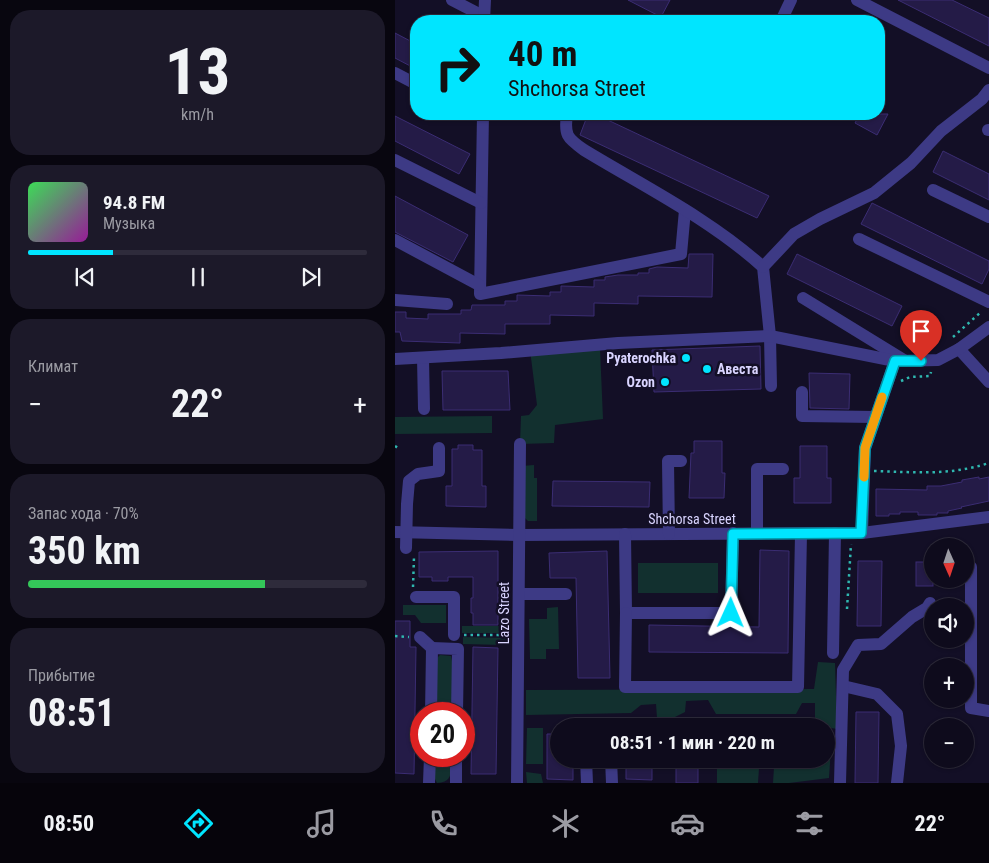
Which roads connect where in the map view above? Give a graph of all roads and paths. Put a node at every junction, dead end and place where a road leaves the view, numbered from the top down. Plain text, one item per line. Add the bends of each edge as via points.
1 (452, 0) edge
2 (485, 0) edge
3 (791, 0) edge
4 (857, 0) edge
5 (478, 15) edge
6 (485, 15) edge
7 (784, 15) edge
8 (989, 68) edge
9 (395, 74) edge
10 (410, 81) edge
11 (989, 90) edge
12 (481, 120) edge
13 (566, 120) edge
14 (395, 160) edge
15 (933, 190) dead end
16 (481, 203) junction
17 (685, 210) junction
18 (989, 217) edge
19 (859, 239) dead end
20 (395, 240) edge
21 (763, 267) junction
22 (479, 285) junction
23 (803, 298) dead end
24 (395, 300) edge
25 (447, 304) dead end
26 (985, 307) edge
27 (989, 327) edge
28 (770, 336) junction
29 (952, 338) dead end
30 (959, 349) junction
31 (423, 358) junction
32 (395, 359) edge
33 (935, 360) junction
34 (901, 361) junction
35 (901, 381) dead end
36 (989, 382) edge
37 (771, 386) dead end
38 (802, 392) dead end
39 (425, 409) dead end
40 (875, 418) junction
41 (520, 444) dead end
42 (439, 448) dead end
43 (681, 461) dead end
44 (989, 463) edge
45 (872, 465) dead end
46 (783, 469) dead end
47 (989, 517) edge
48 (401, 532) edge
49 (757, 533) junction
50 (835, 533) junction
51 (857, 533) junction
52 (625, 534) junction
53 (669, 534) junction
54 (733, 534) junction
55 (801, 534) junction
56 (519, 535) junction
57 (406, 548) dead end
58 (971, 588) edge
59 (519, 594) junction
60 (566, 594) dead end
61 (415, 597) dead end
62 (924, 610) edge
63 (847, 611) dead end
64 (627, 613) junction
65 (457, 635) joint
66 (511, 636) dead end
67 (420, 637) dead end
68 (432, 648) junction
69 (833, 653) dead end
70 (843, 686) junction
71 (431, 702) edge
72 (457, 702) edge
73 (989, 711) edge
74 (430, 767) edge
75 (456, 767) edge
76 (586, 768) edge
77 (611, 768) edge
78 (429, 783) edge
79 (456, 783) edge
80 (517, 783) edge
81 (587, 783) edge
82 (612, 783) edge
83 (840, 783) edge
84 (897, 783) edge

1 - 5 street
2 - 6 street
3 - 7 street
4 - 8 street
9 - 10 street
11 - 21 street via 983,99 941,131 911,163 874,193 794,234
12 - 16 street
13 - 17 street via 569,139
14 - 16 street
15 - 18 street
16 - 22 street
17 - 21 street via 738,245
17 - 22 street via 681,254 480,294
19 - 26 street
20 - 22 street
21 - 28 street
23 - 34 street
24 - 25 street
26 - 29 path
27 - 30 street
28 - 31 street via 619,343
28 - 34 street
28 - 37 street
30 - 33 street
30 - 36 street
31 - 32 street
31 - 39 street
33 - 34 street
33 - 35 path via 930,376
34 - 40 street
38 - 40 street via 802,416
40 - 51 street via 865,448
41 - 56 street, Lazo Street
42 - 48 street via 439,471 418,474 409,481
43 - 53 street via 668,461
44 - 45 path via 935,474 870,471
46 - 49 street via 757,469
47 - 51 street, Shchorsa Street
48 - 56 street, Shchorsa Street
48 - 57 street
49 - 54 street, Shchorsa Street
49 - 55 street, Shchorsa Street
50 - 51 street, Shchorsa Street
50 - 55 street, Shchorsa Street
50 - 69 street
51 - 63 path
52 - 53 street, Shchorsa Street
52 - 56 street, Shchorsa Street
52 - 64 street
53 - 54 street, Shchorsa Street
54 - 64 street via 731,613
55 - 64 street via 798,686 625,687
56 - 59 street, Lazo Street
58 - 73 street via 971,708
59 - 60 street
59 - 80 street, Lazo Street
61 - 65 street via 454,598
62 - 70 street via 881,644 858,644 843,670
65 - 66 path
67 - 68 street
68 - 71 street
68 - 72 street via 459,649
70 - 83 street
70 - 84 street via 877,694 897,714 901,746
74 - 78 street
75 - 79 street
76 - 81 street
77 - 82 street

